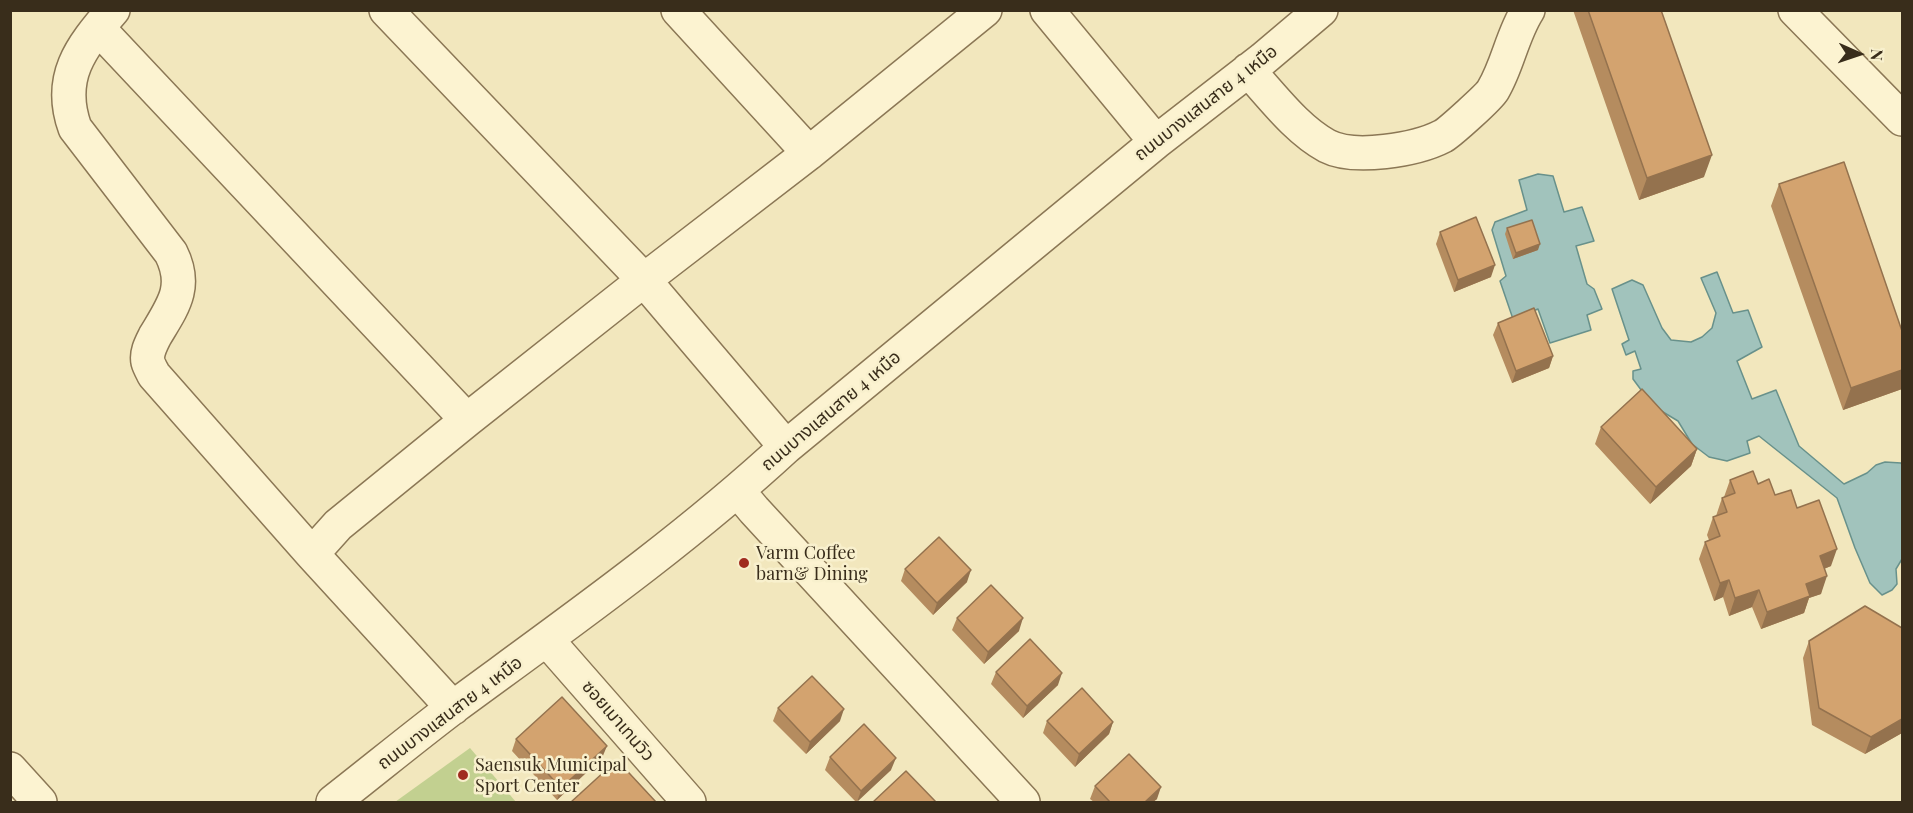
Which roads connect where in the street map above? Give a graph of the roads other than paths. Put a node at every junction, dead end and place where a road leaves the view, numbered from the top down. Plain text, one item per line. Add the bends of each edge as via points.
1 (386, 10) edge
2 (678, 10) edge
3 (985, 10) edge
4 (1047, 10) edge
5 (1321, 10) edge
6 (1528, 10) edge
7 (1795, 10) edge
8 (105, 19) edge
9 (1256, 65) junction
10 (1902, 119) edge
11 (1156, 142) junction
12 (809, 153) junction
13 (644, 280) junction
14 (467, 420) junction
15 (786, 447) junction
16 (738, 490) junction
17 (312, 554) junction
18 (547, 640) junction
19 (453, 708) junction
20 (10, 769) edge
21 (40, 802) edge
22 (333, 802) edge
23 (689, 802) edge
24 (1023, 802) edge

1 - 13 street
2 - 12 street
3 - 12 street
4 - 11 street
5 - 9 street, ถนนบางแสนสาย 4 เหนือ
6 - 9 street via 1492,91 1444,136 1404,149 1358,154 1328,147 1308,117
7 - 10 street
8 - 14 street
8 - 17 street via 70,75 69,111 75,128 177,265 180,279 175,302 149,347 148,362 154,375
9 - 11 street, ถนนบางแสนสาย 4 เหนือ
11 - 15 street, ถนนบางแสนสาย 4 เหนือ
12 - 13 street
13 - 14 street
13 - 15 street
14 - 17 street via 338,525
15 - 16 street, ถนนบางแสนสาย 4 เหนือ
16 - 18 street, ถนนบางแสนสาย 4 เหนือ
16 - 24 street
17 - 19 street
18 - 19 street, ถนนบางแสนสาย 4 เหนือ
18 - 23 street, ซอยเมาเทนวิว
19 - 22 street, ถนนบางแสนสาย 4 เหนือ
20 - 21 street

